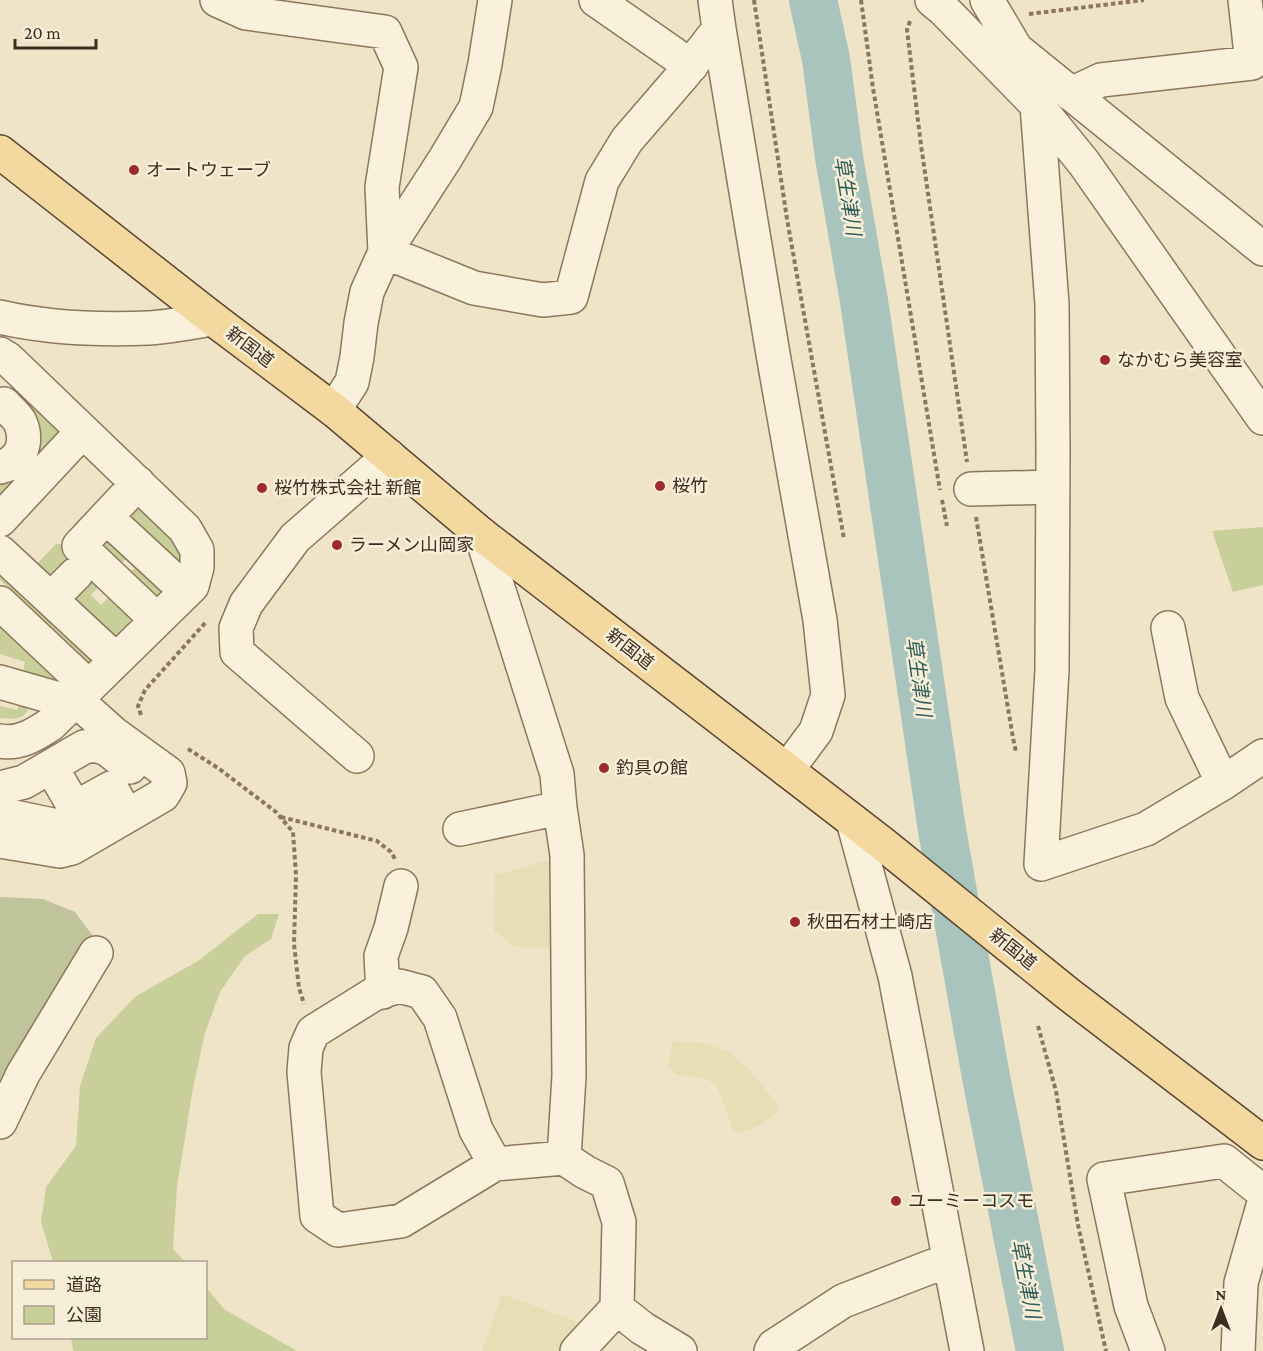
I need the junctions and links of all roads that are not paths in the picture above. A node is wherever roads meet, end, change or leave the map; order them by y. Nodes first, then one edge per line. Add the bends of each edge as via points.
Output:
1 (217, 0) edge
2 (495, 0) edge
3 (596, 0) edge
4 (1245, 0) edge
5 (992, 9) edge
6 (921, 10) edge
7 (717, 15) edge
8 (1016, 49) junction
9 (691, 66) junction
10 (1071, 94) junction
11 (1027, 95) junction
12 (0, 152) edge
13 (1263, 249) edge
14 (385, 252) junction
15 (0, 317) edge
16 (213, 319) junction
17 (0, 354) edge
18 (28, 378) junction
19 (2, 406) edge
20 (334, 410) junction
21 (1263, 418) edge
22 (83, 431) junction
23 (388, 456) junction
24 (0, 467) edge
25 (138, 483) junction
26 (1053, 487) junction
27 (972, 489) road end
28 (0, 520) edge
29 (481, 534) junction
30 (0, 552) edge
31 (122, 573) junction
32 (76, 574) dead end
33 (186, 591) junction
34 (51, 599) junction
35 (0, 603) edge
36 (157, 620) junction
37 (1168, 628) dead end
38 (116, 660) junction
39 (0, 681) edge
40 (79, 697) junction
41 (0, 741) edge
42 (357, 756) dead end
43 (1263, 756) edge
44 (83, 766) junction
45 (787, 770) junction
46 (1223, 783) junction
47 (0, 788) edge
48 (163, 795) junction
49 (560, 808) junction
50 (0, 814) edge
51 (127, 816) junction
52 (853, 821) junction
53 (460, 829) dead end
54 (96, 834) junction
55 (0, 841) edge
56 (401, 886) road end
57 (96, 952) dead end
58 (383, 992) junction
59 (0, 1122) edge
60 (1263, 1143) edge
61 (564, 1158) junction
62 (495, 1164) junction
63 (1263, 1192) edge
64 (1263, 1206) edge
65 (933, 1266) dead end
66 (616, 1308) junction
67 (577, 1351) edge
68 (680, 1351) edge
69 (771, 1351) edge
70 (967, 1351) edge
71 (1148, 1351) edge
72 (1238, 1351) edge

1 - 14 street via 246,13 385,32 401,67 382,187
2 - 14 street via 476,107
3 - 9 street
4 - 10 street via 1252,63 1101,80
5 - 8 street
6 - 11 street via 943,9
7 - 9 street
7 - 45 street via 820,620 828,695 816,731
8 - 10 street
8 - 11 street
9 - 14 street via 627,140 602,181 571,297 543,300 474,288
10 - 13 street
11 - 21 street via 1084,163
11 - 26 street via 1052,304
12 - 16 main road, 新国道
14 - 20 street via 367,292 352,382
15 - 16 street via 26,323 98,328 150,328
16 - 20 main road, 新国道
17 - 18 street
18 - 19 street
18 - 22 street
19 - 24 street via 19,420 24,443 12,462
20 - 23 main road, 新国道
22 - 25 street
22 - 28 street
23 - 29 main road, 新国道
23 - 42 street via 295,538 246,604 236,628 237,652
25 - 31 street via 79,546
25 - 33 street via 185,529 196,550 192,586
26 - 27 street
26 - 46 street via 1052,670 1041,864 1146,829
29 - 45 main road, 新国道
29 - 49 street via 557,774
30 - 34 street
31 - 33 street
31 - 36 street
32 - 34 street
33 - 36 street
34 - 38 street
35 - 40 street
36 - 38 street
37 - 46 street via 1182,698
38 - 40 street
39 - 40 street
40 - 41 street via 51,724 28,738
40 - 48 street via 114,733 168,773 170,783
43 - 46 street
44 - 47 street
44 - 48 street via 154,786
44 - 51 street via 75,808 111,788
45 - 52 main road, 新国道
48 - 51 street
49 - 53 street
49 - 61 street via 567,855 569,1076
50 - 54 street
51 - 54 street
52 - 60 main road, 新国道 via 1067,993
52 - 70 street via 895,976
54 - 55 street via 60,851
56 - 58 street via 381,956
57 - 59 street via 23,1074
58 - 62 street via 399,986 422,992 440,1018 476,1130
58 - 62 street via 313,1032 306,1048 304,1072 317,1216 338,1230 401,1221
61 - 62 street
61 - 66 street via 607,1183 619,1222
63 - 71 street via 1224,1161 1104,1179 1131,1306
64 - 72 street via 1241,1283
65 - 69 street via 843,1301
66 - 67 street
66 - 68 street

